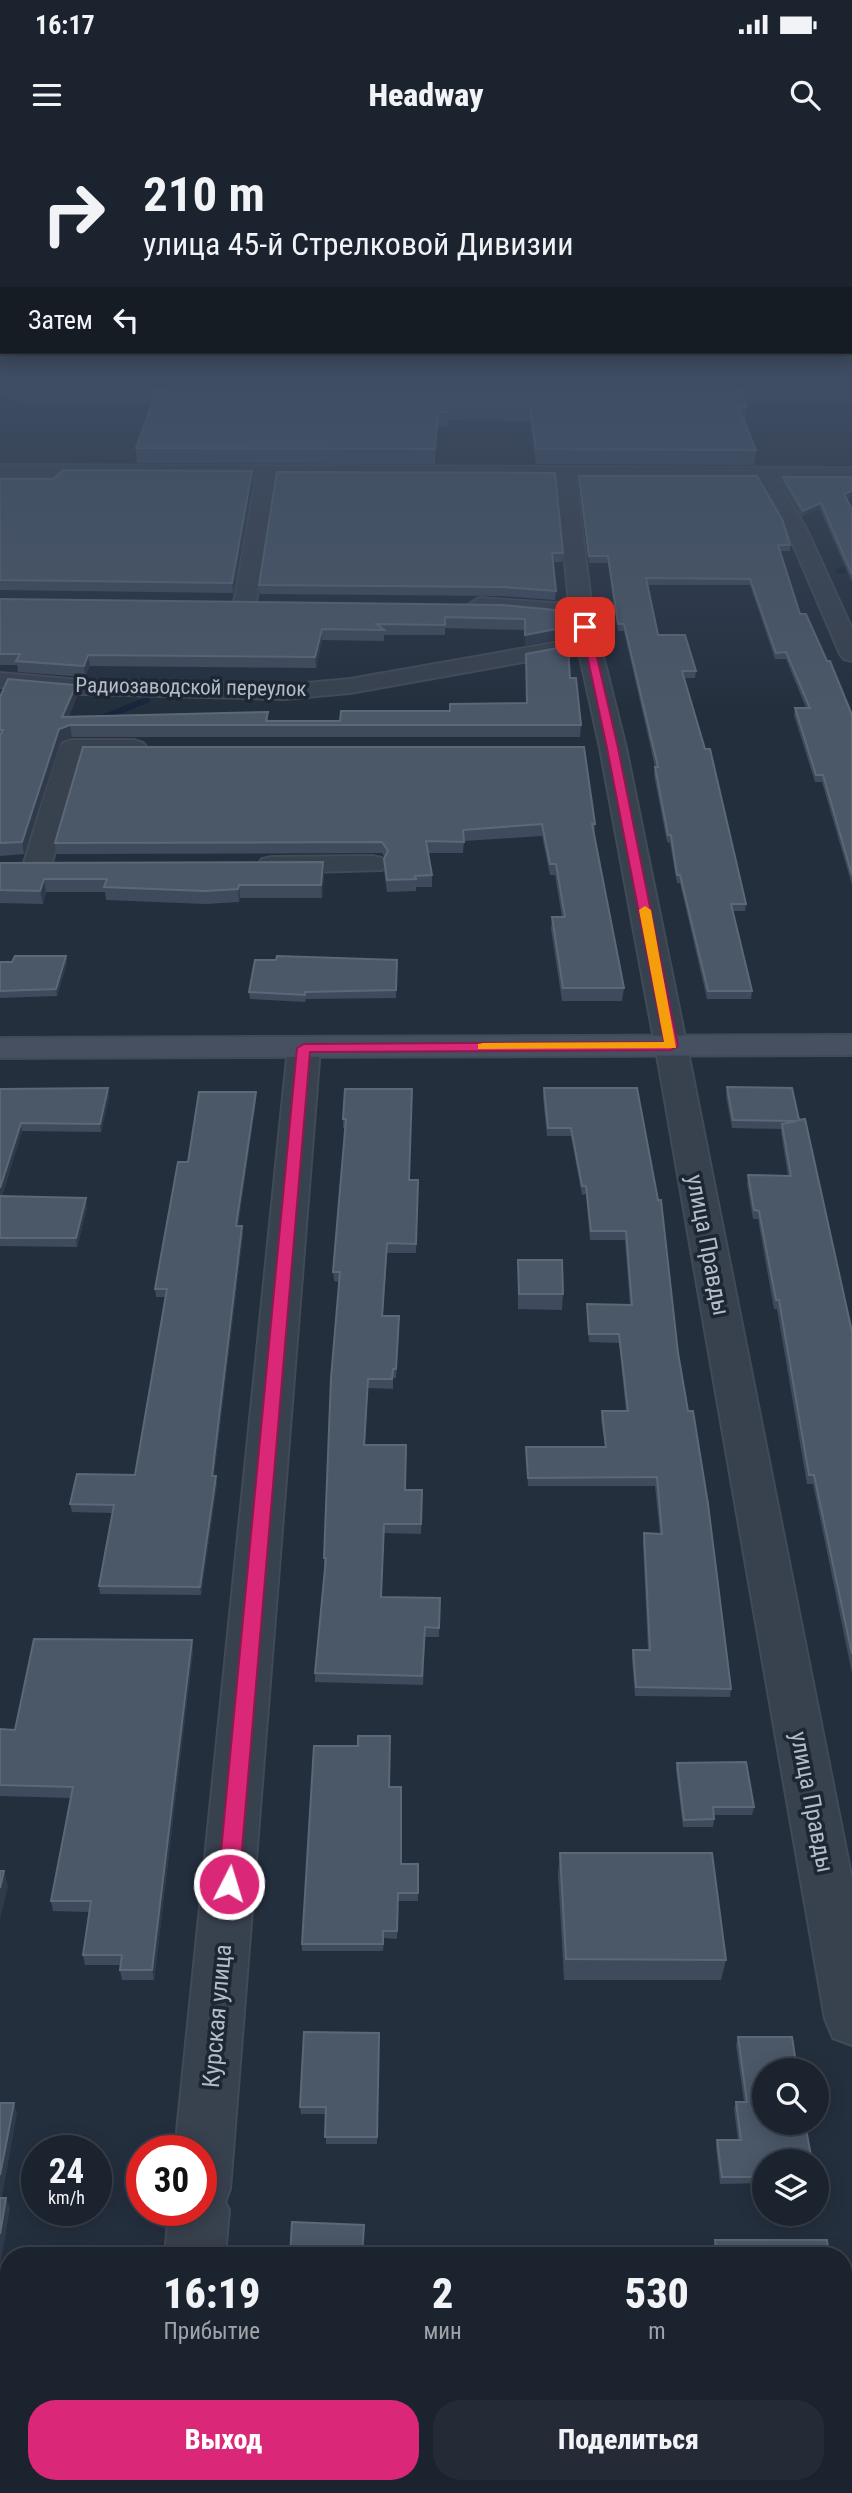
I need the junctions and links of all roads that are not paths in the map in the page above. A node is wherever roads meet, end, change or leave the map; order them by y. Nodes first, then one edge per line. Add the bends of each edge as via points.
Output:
1 (262, 490) edge
2 (568, 490) edge
3 (773, 490) edge
4 (218, 603) edge
5 (245, 603) junction
6 (272, 603) edge
7 (461, 605) edge
8 (581, 611) junction
9 (589, 643) junction
10 (852, 654) edge
11 (0, 680) edge
12 (155, 748) edge
13 (585, 748) edge
14 (613, 748) junction
15 (372, 864) dead end
16 (247, 865) edge
17 (65, 866) edge
18 (852, 1045) edge
19 (671, 1046) junction
20 (0, 1048) edge
21 (304, 1048) junction
22 (852, 2019) edge
23 (206, 2135) edge
24 (198, 2226) edge
25 (196, 2247) edge

1 - 5 street
2 - 8 street, улица Правды
3 - 10 street via 797,530
4 - 5 street
5 - 6 street
7 - 8 street
8 - 9 street, улица Правды
9 - 11 street, Радиозаводской переулок via 350,686 284,692 81,687
9 - 14 street, улица Правды
12 - 17 street via 72,748 24,866
13 - 14 street
14 - 19 street, улица Правды
15 - 16 street
18 - 19 main road
19 - 21 main road
19 - 22 street, улица Правды
20 - 21 main road
21 - 23 street, Курская улица
24 - 25 street

